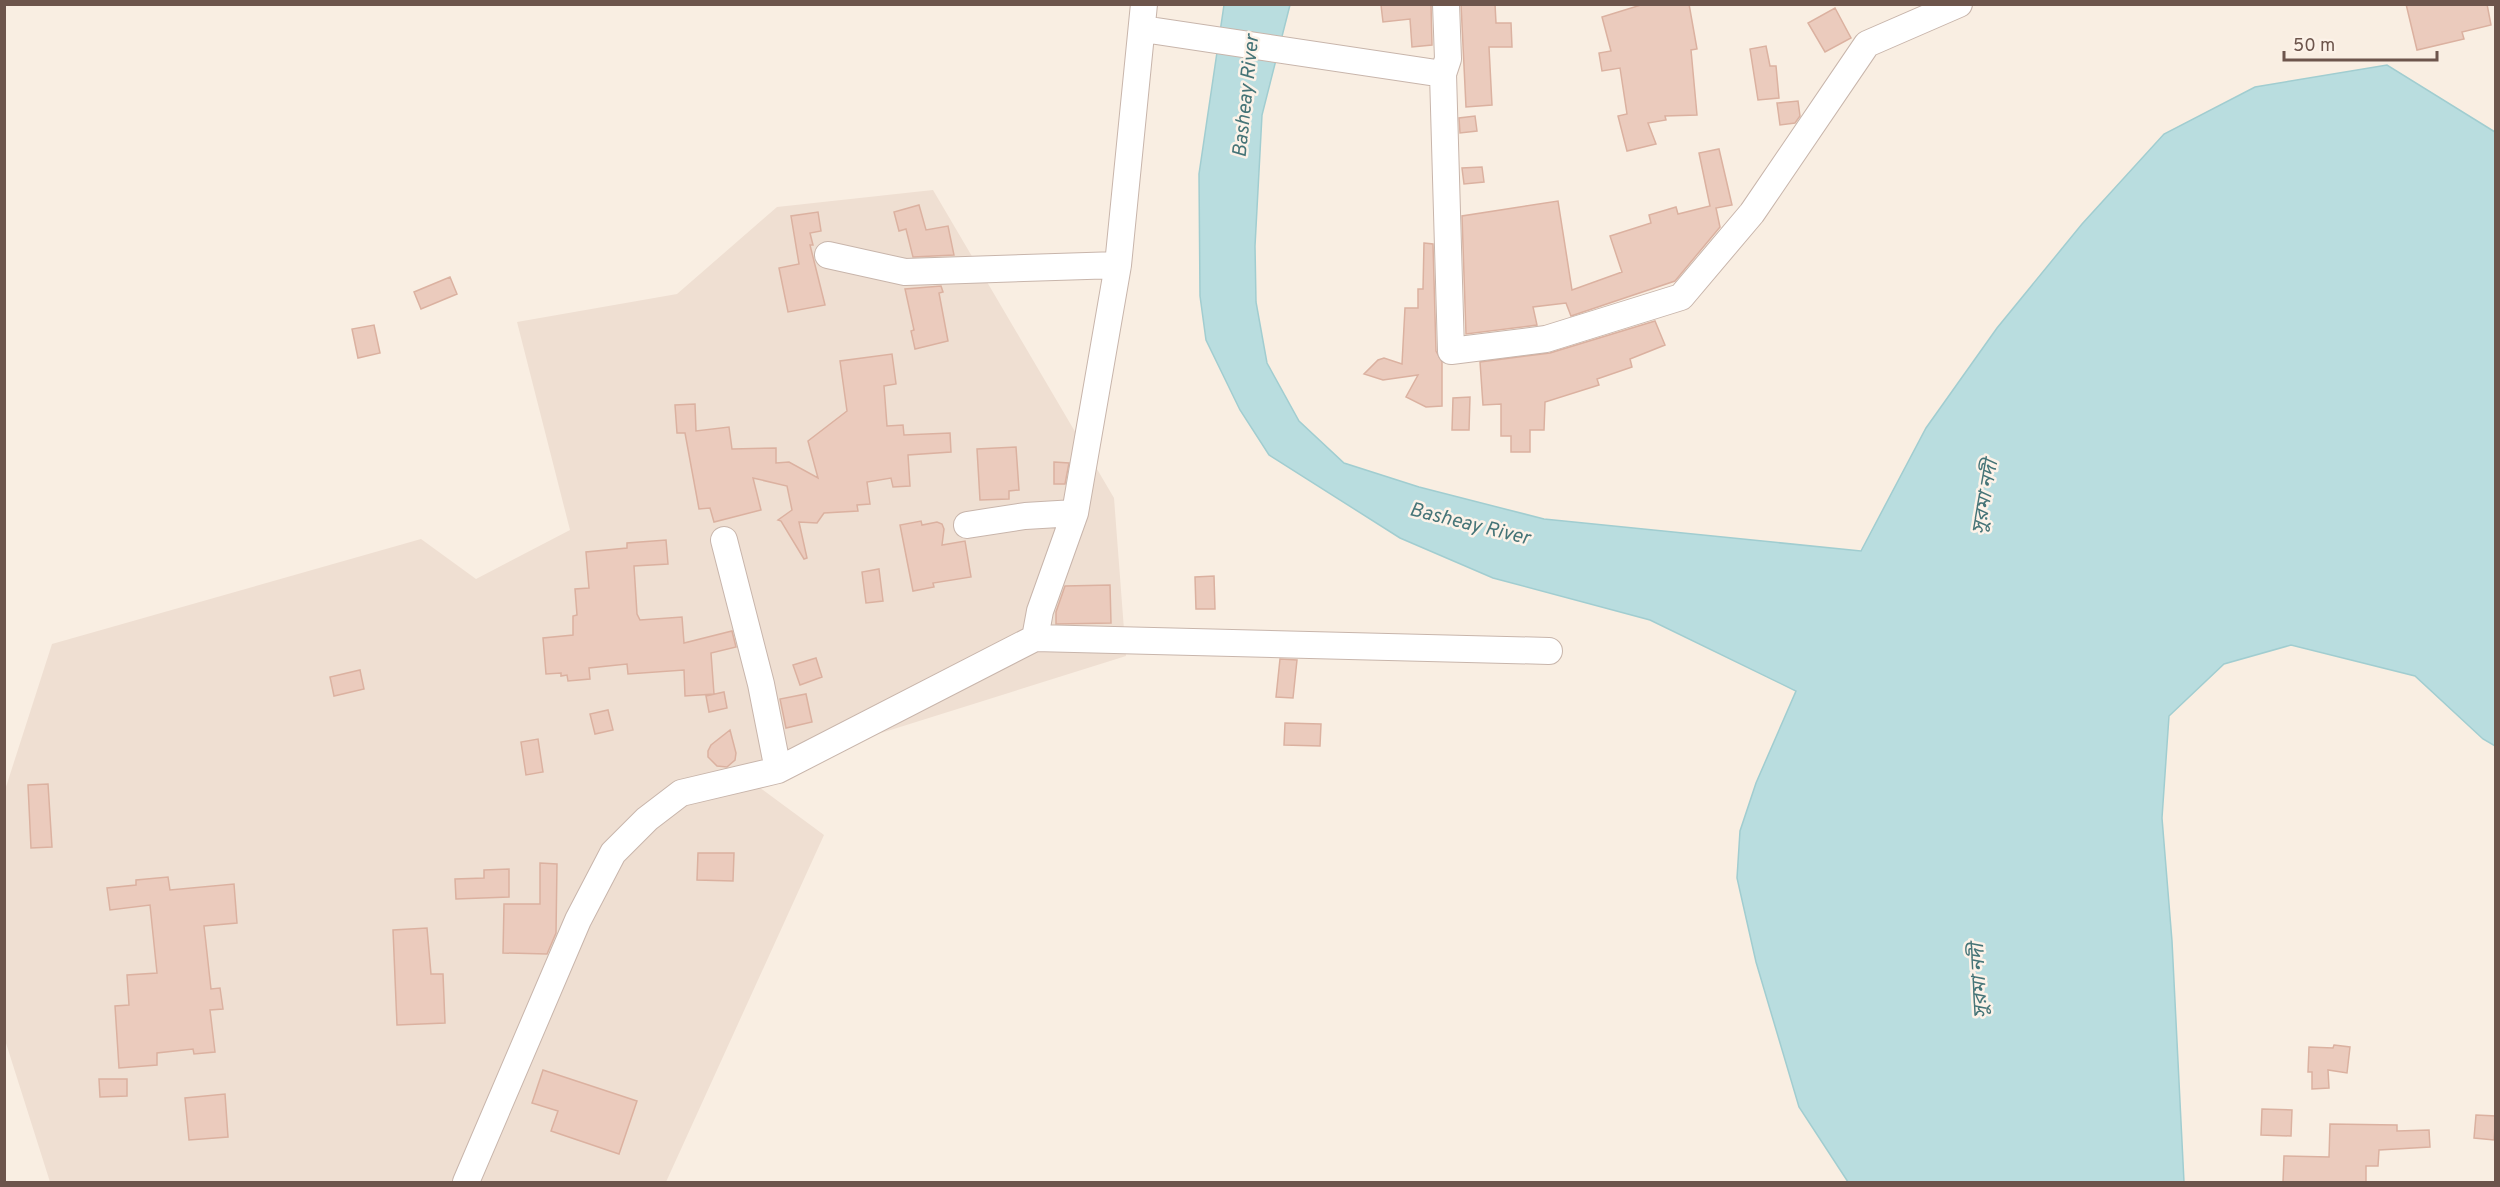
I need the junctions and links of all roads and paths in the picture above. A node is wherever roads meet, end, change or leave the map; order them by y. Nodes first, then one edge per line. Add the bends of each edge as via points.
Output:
1 (1446, 4) edge
2 (1959, 4) edge
3 (1143, 17) edge
4 (1443, 74) junction
5 (828, 255) dead end
6 (1118, 265) junction
7 (1075, 513) junction
8 (967, 525) dead end
9 (724, 540) dead end
10 (1035, 638) junction
11 (1550, 651) dead end
12 (778, 770) junction
13 (466, 1182) edge

1 - 4 street via 1448,59
2 - 4 street via 1867,44 1752,213 1681,297 1546,339 1451,351
3 - 4 street via 1201,38
3 - 6 street
5 - 6 street via 905,272
6 - 7 street
7 - 8 street
7 - 10 street via 1040,611
9 - 12 street via 761,684
10 - 11 street
10 - 12 street
12 - 13 street via 681,793 613,853 578,920

